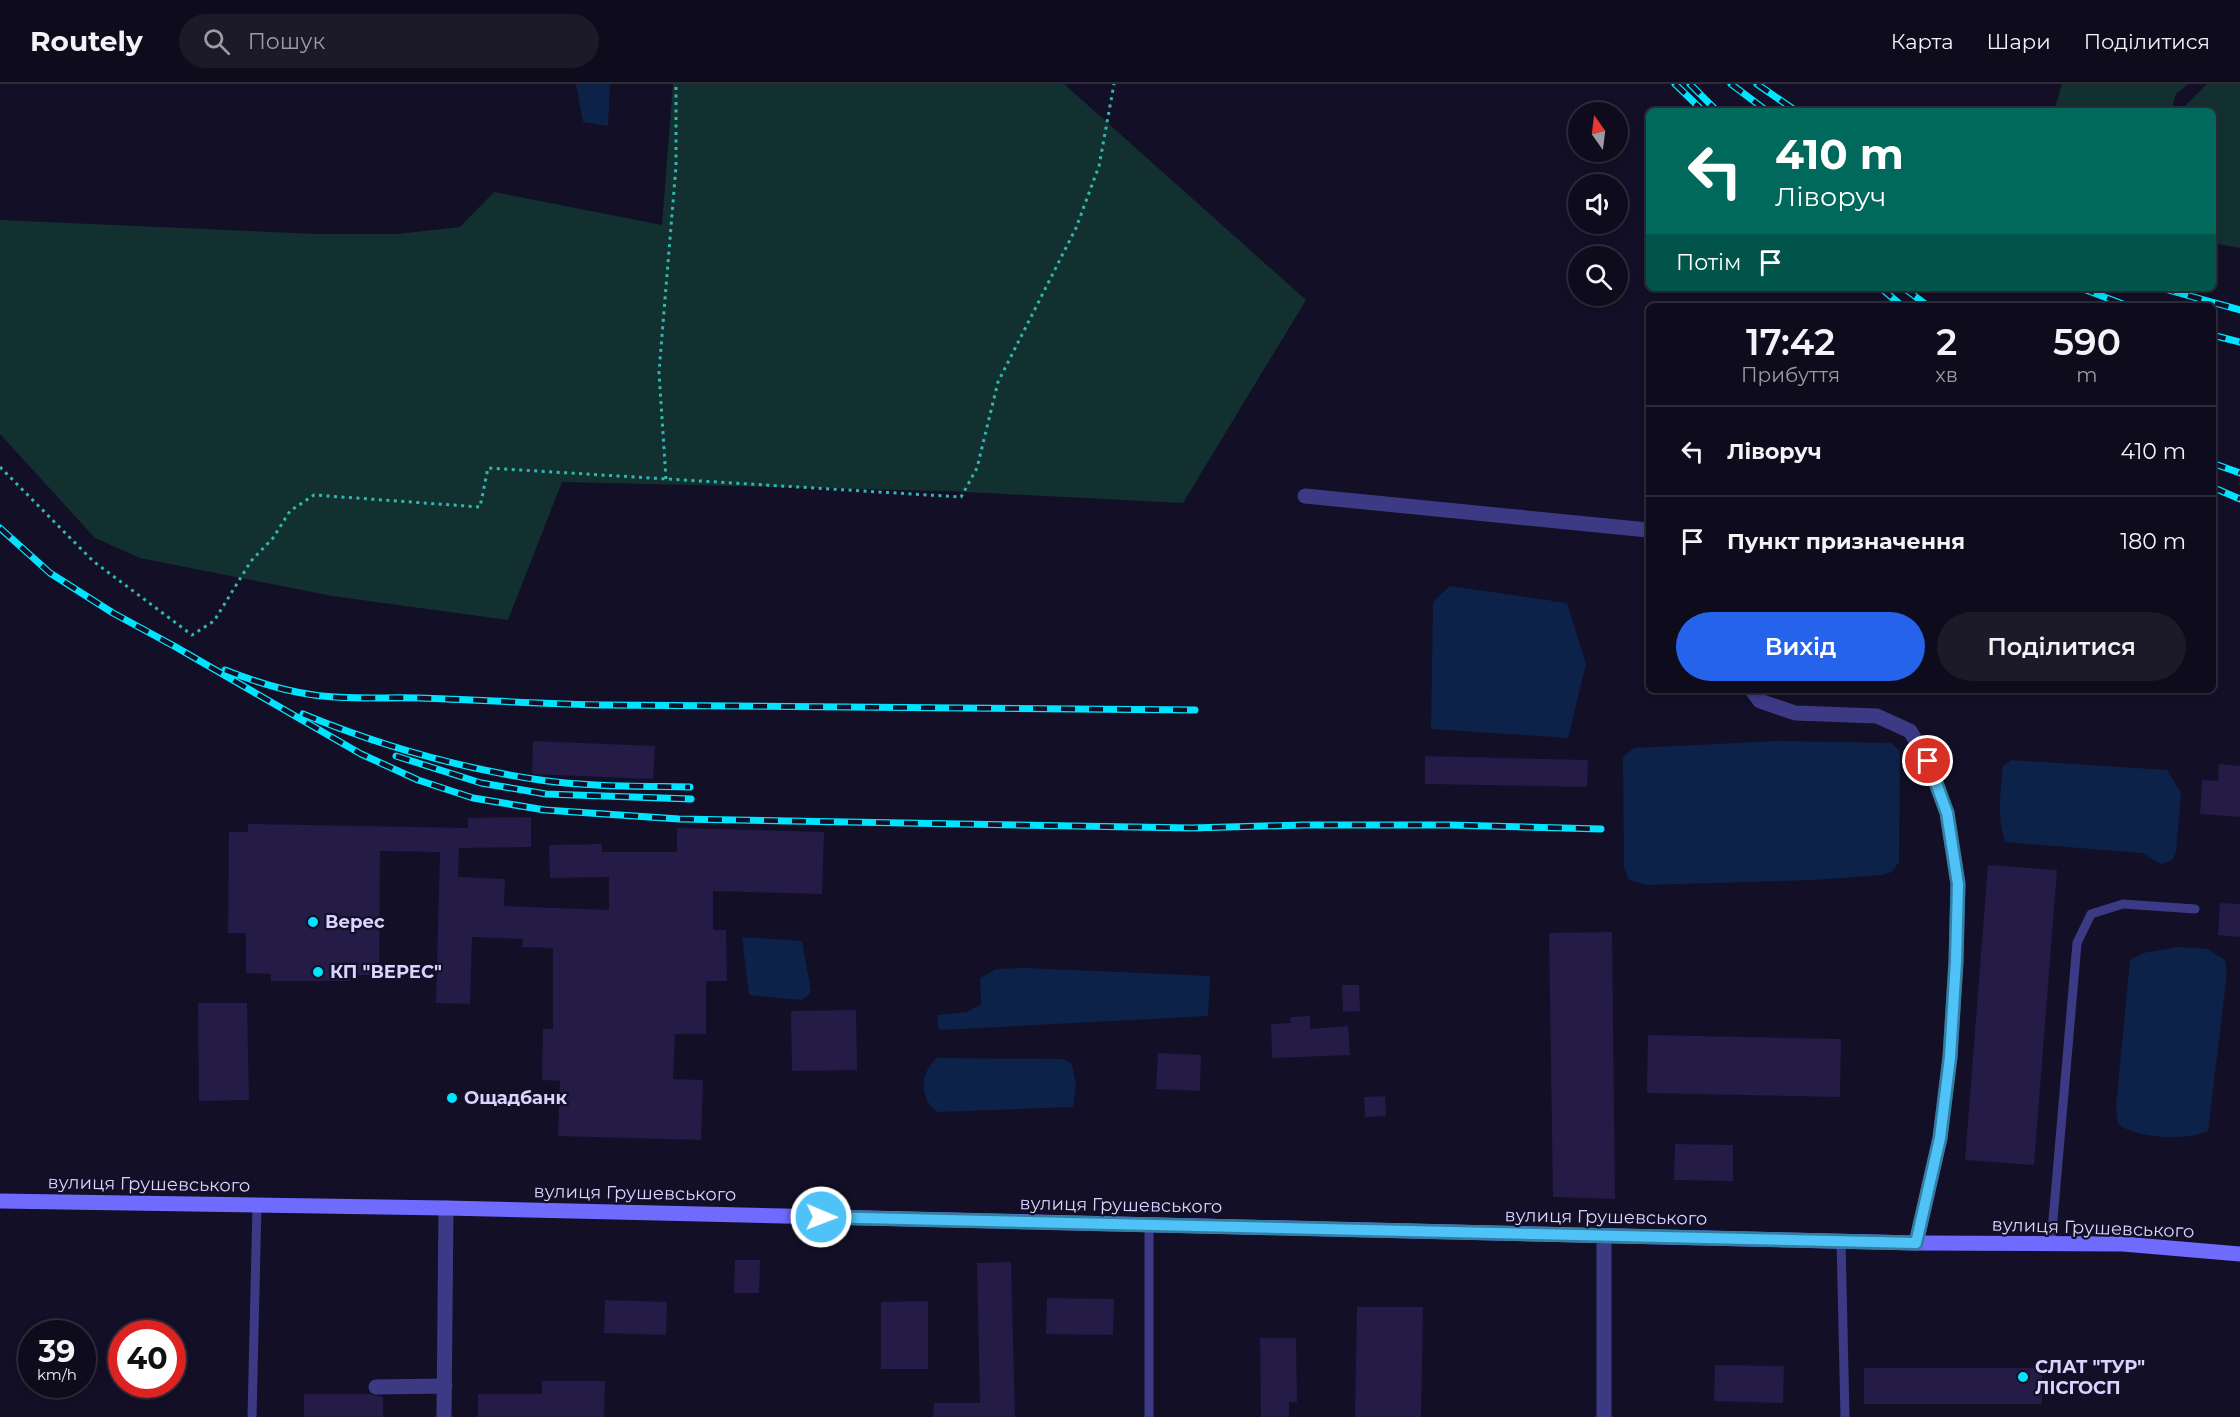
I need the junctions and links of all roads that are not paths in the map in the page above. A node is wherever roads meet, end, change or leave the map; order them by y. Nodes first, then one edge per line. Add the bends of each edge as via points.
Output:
1 (1305, 496) dead end
2 (1646, 530) edge
3 (1754, 693) edge
4 (2195, 909) dead end
5 (0, 1201) edge
6 (257, 1205) junction
7 (446, 1208) junction
8 (1149, 1225) junction
9 (1604, 1236) junction
10 (1841, 1240) junction
11 (1916, 1243) junction
12 (2051, 1243) junction
13 (2240, 1254) edge
14 (445, 1386) junction
15 (376, 1387) dead end
16 (252, 1417) edge
17 (444, 1417) edge
18 (1149, 1417) edge
19 (1604, 1417) edge
20 (1845, 1417) edge

1 - 2 street
3 - 11 street via 1760,701 1795,713 1877,716 1910,730 1928,761 1947,813 1958,884 1953,1014 1940,1138
4 - 12 lane via 2123,904 2091,914 2077,943
5 - 6 street, вулиця Грушевського
6 - 7 street, вулиця Грушевського
6 - 16 lane
7 - 8 street, вулиця Грушевського
7 - 14 street
8 - 9 street, вулиця Грушевського
8 - 18 lane
9 - 10 street, вулиця Грушевського
9 - 19 street
10 - 11 street, вулиця Грушевського
10 - 20 lane
11 - 12 street, вулиця Грушевського
12 - 13 street, вулиця Грушевського via 2123,1244
14 - 15 street
14 - 17 street

